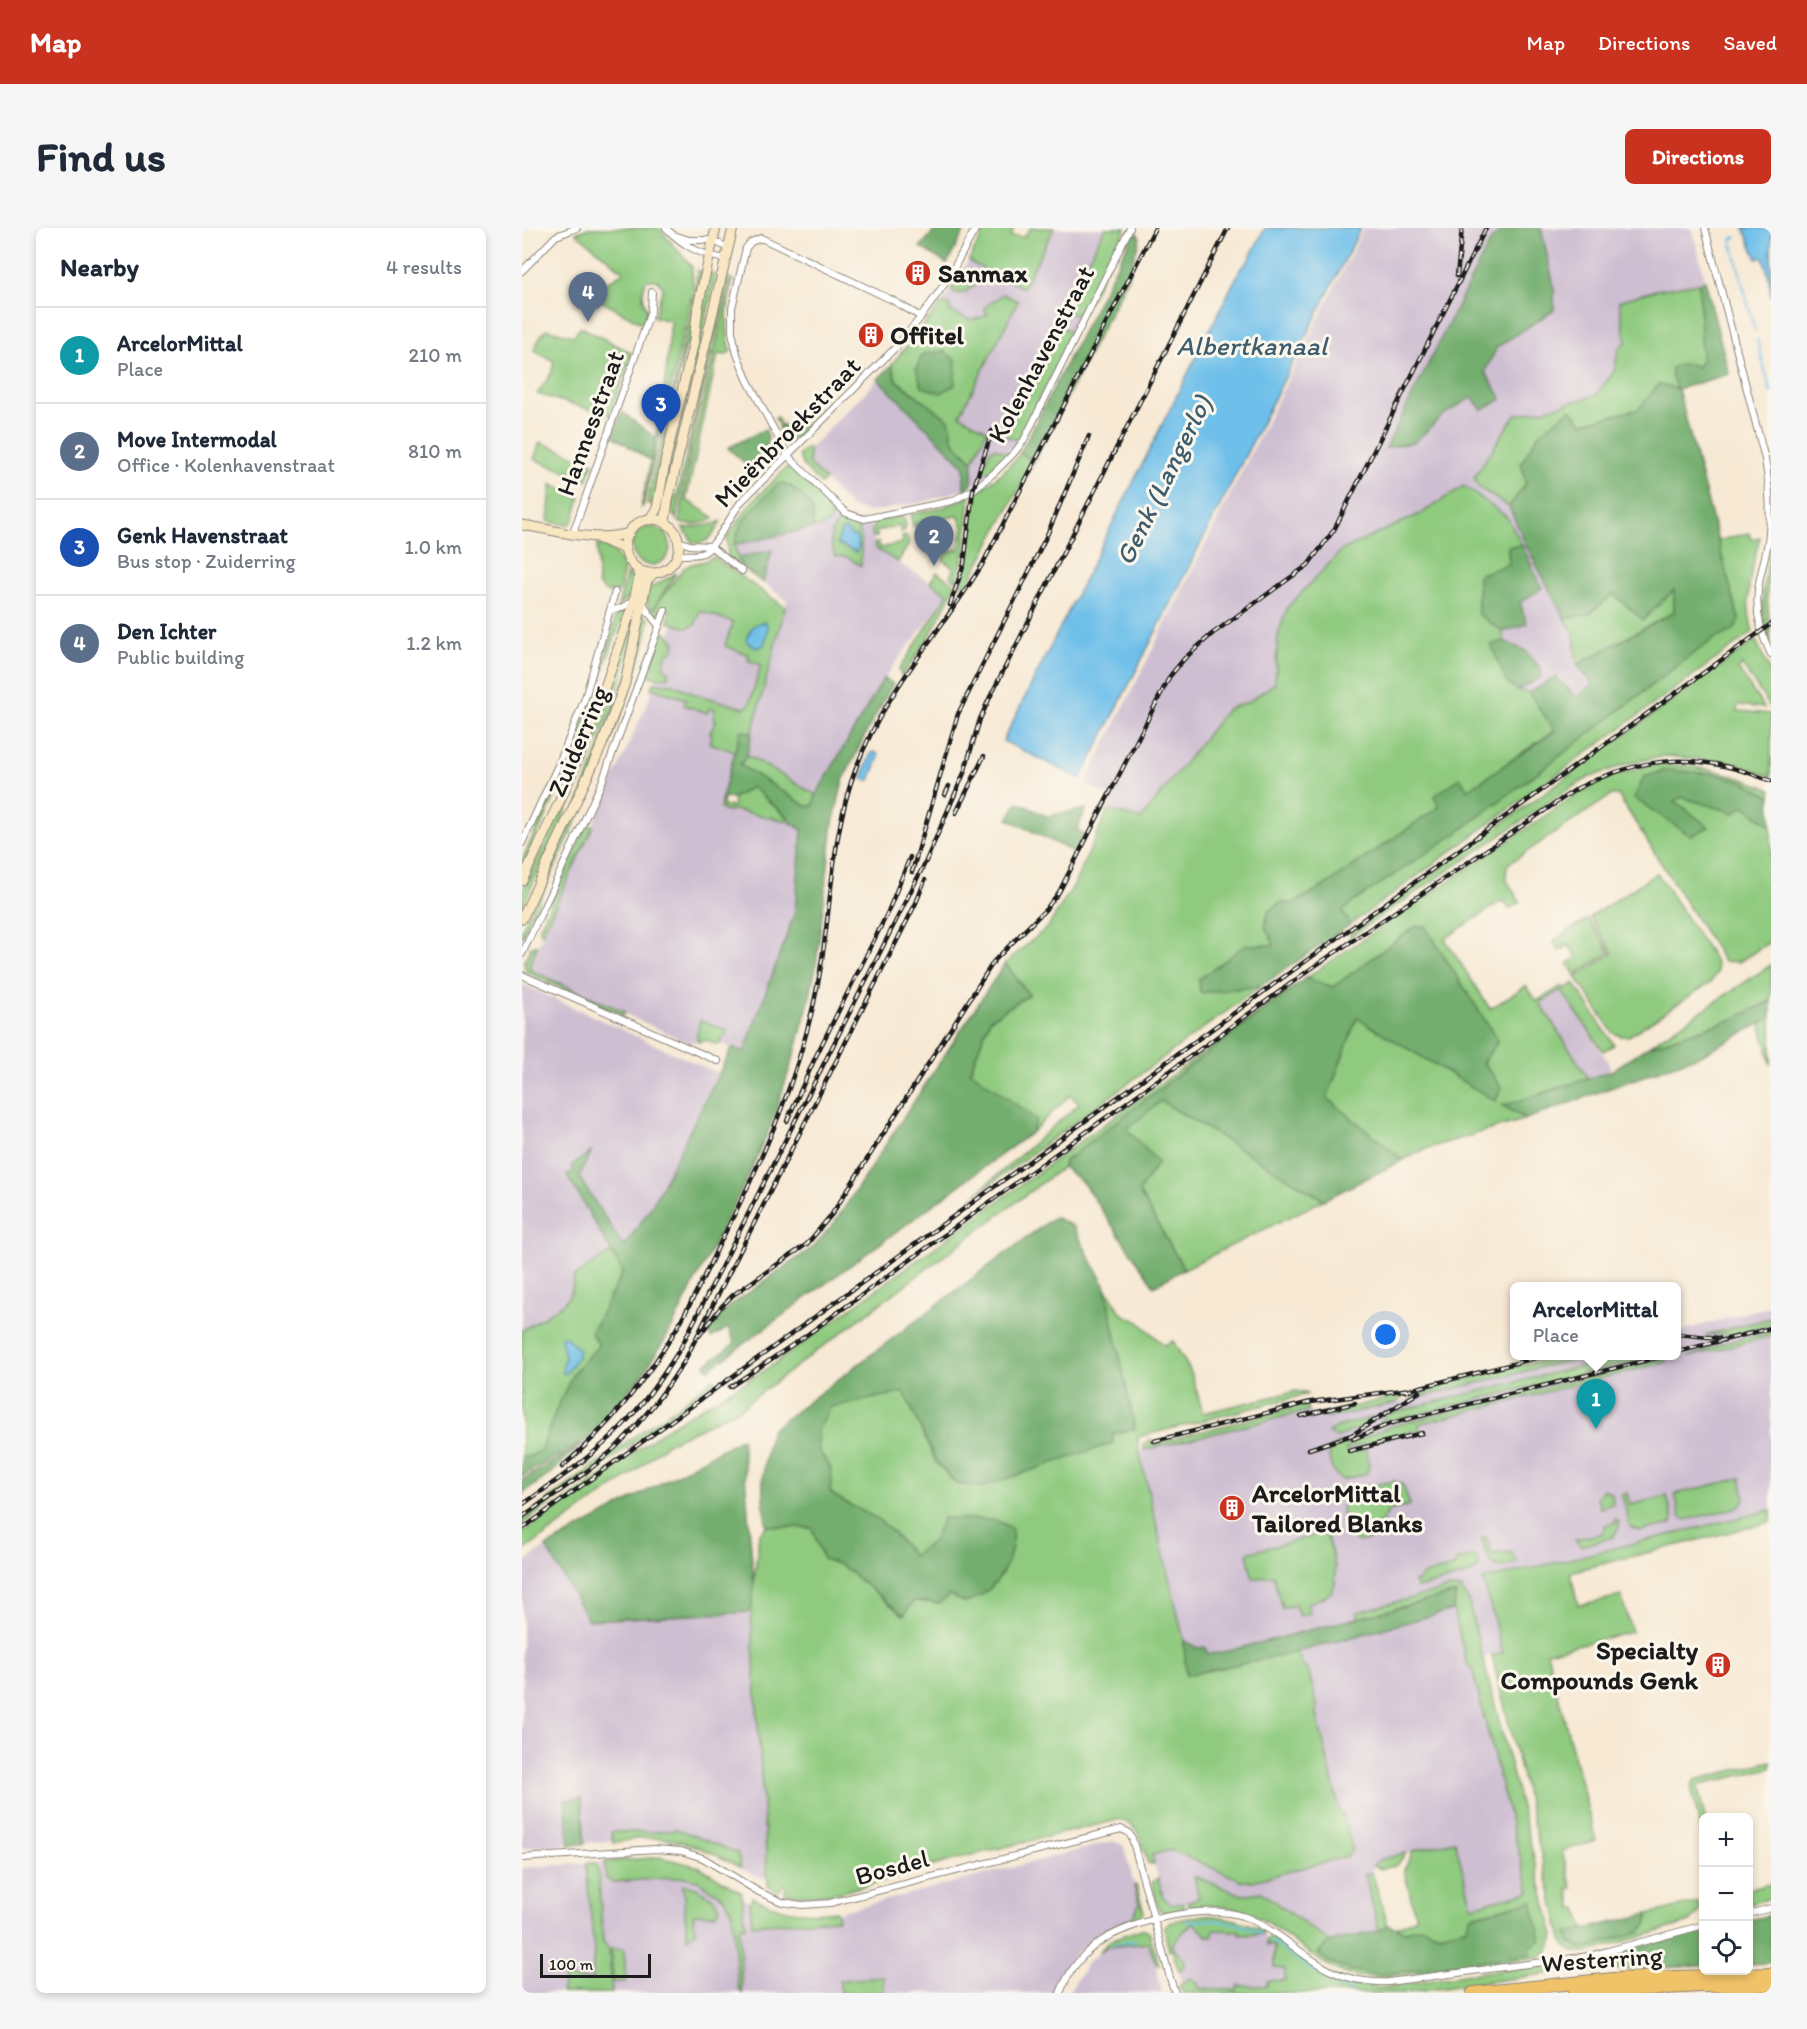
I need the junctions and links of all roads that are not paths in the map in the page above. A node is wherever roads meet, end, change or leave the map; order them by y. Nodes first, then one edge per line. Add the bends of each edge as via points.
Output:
1 (577, 228) edge
2 (716, 228) edge
3 (733, 228) edge
4 (976, 228) edge
5 (1130, 228) edge
6 (1705, 228) edge
7 (668, 231) edge
8 (712, 240) junction
9 (728, 248) junction
10 (709, 256) junction
11 (726, 259) junction
12 (522, 271) edge
13 (652, 292) dead end
14 (921, 317) junction
15 (788, 456) junction
16 (1771, 502) edge
17 (649, 520) junction
18 (665, 523) junction
19 (522, 525) edge
20 (573, 533) junction
21 (628, 533) junction
22 (593, 537) junction
23 (678, 541) junction
24 (710, 546) junction
25 (625, 549) junction
26 (676, 556) junction
27 (638, 568) junction
28 (742, 571) dead end
29 (654, 573) junction
30 (615, 592) dead end
31 (638, 601) junction
32 (665, 610) dead end
33 (610, 611) junction
34 (659, 626) junction
35 (1771, 654) edge
36 (522, 843) edge
37 (522, 881) edge
38 (522, 919) edge
39 (522, 954) edge
40 (522, 975) edge
41 (718, 1061) dead end
42 (522, 1858) edge
43 (1771, 1908) edge
44 (1753, 1913) edge
45 (1155, 1920) junction
46 (1699, 1926) edge
47 (1771, 1974) edge
48 (1771, 1985) edge
49 (1060, 1993) edge
50 (1173, 1993) edge
51 (1473, 1993) edge
52 (1574, 1993) edge

1 - 12 street via 556,236
2 - 8 main road
3 - 9 main road
4 - 14 street, Mieënbroekstraat
5 - 15 street, Kolenhavenstraat via 1024,440 973,490 952,501 858,519 831,501
6 - 16 street via 1765,459
7 - 8 street via 689,240
7 - 10 street via 688,247
8 - 9 street
8 - 10 main road
9 - 11 main road
10 - 11 street
10 - 17 main road via 660,497
11 - 18 main road
13 - 20 street, Hannesstraat via 651,310
14 - 15 street, Mieënbroekstraat
14 - 15 street, Kolenhavenstraat via 761,238 751,242 738,279 732,332 747,379
15 - 24 street, Mieënbroekstraat via 741,502
16 - 35 street via 1757,602 1759,621
17 - 18 main road
17 - 21 main road
18 - 23 main road
19 - 20 main road
20 - 22 main road
21 - 22 main road
21 - 25 main road
22 - 25 main road
23 - 24 street via 690,546
23 - 26 main road
24 - 26 street via 705,552
24 - 28 street
25 - 27 main road
26 - 29 main road via 667,568
27 - 29 main road
27 - 31 main road, Zuiderring
29 - 31 main road, Zuiderring
30 - 33 street, Zuiderring
31 - 33 street
31 - 34 street
31 - 37 main road, Zuiderring via 563,794
31 - 38 main road, Zuiderring via 635,646 625,683 602,745
32 - 34 street, Zuiderring
33 - 36 street, Zuiderring via 574,728
34 - 39 street, Zuiderring via 602,782
40 - 41 street
42 - 45 street, Bosdel via 655,1849 681,1851 703,1858 782,1902 830,1904 1121,1829 1132,1838
43 - 44 street
45 - 46 street via 1200,1911 1242,1916 1334,1974 1370,1983 1590,1956
45 - 49 street via 1122,1930 1094,1946 1071,1970
45 - 50 street, Bosdel
47 - 51 highway, Westerring via 1614,1979
48 - 52 highway, Westerring

